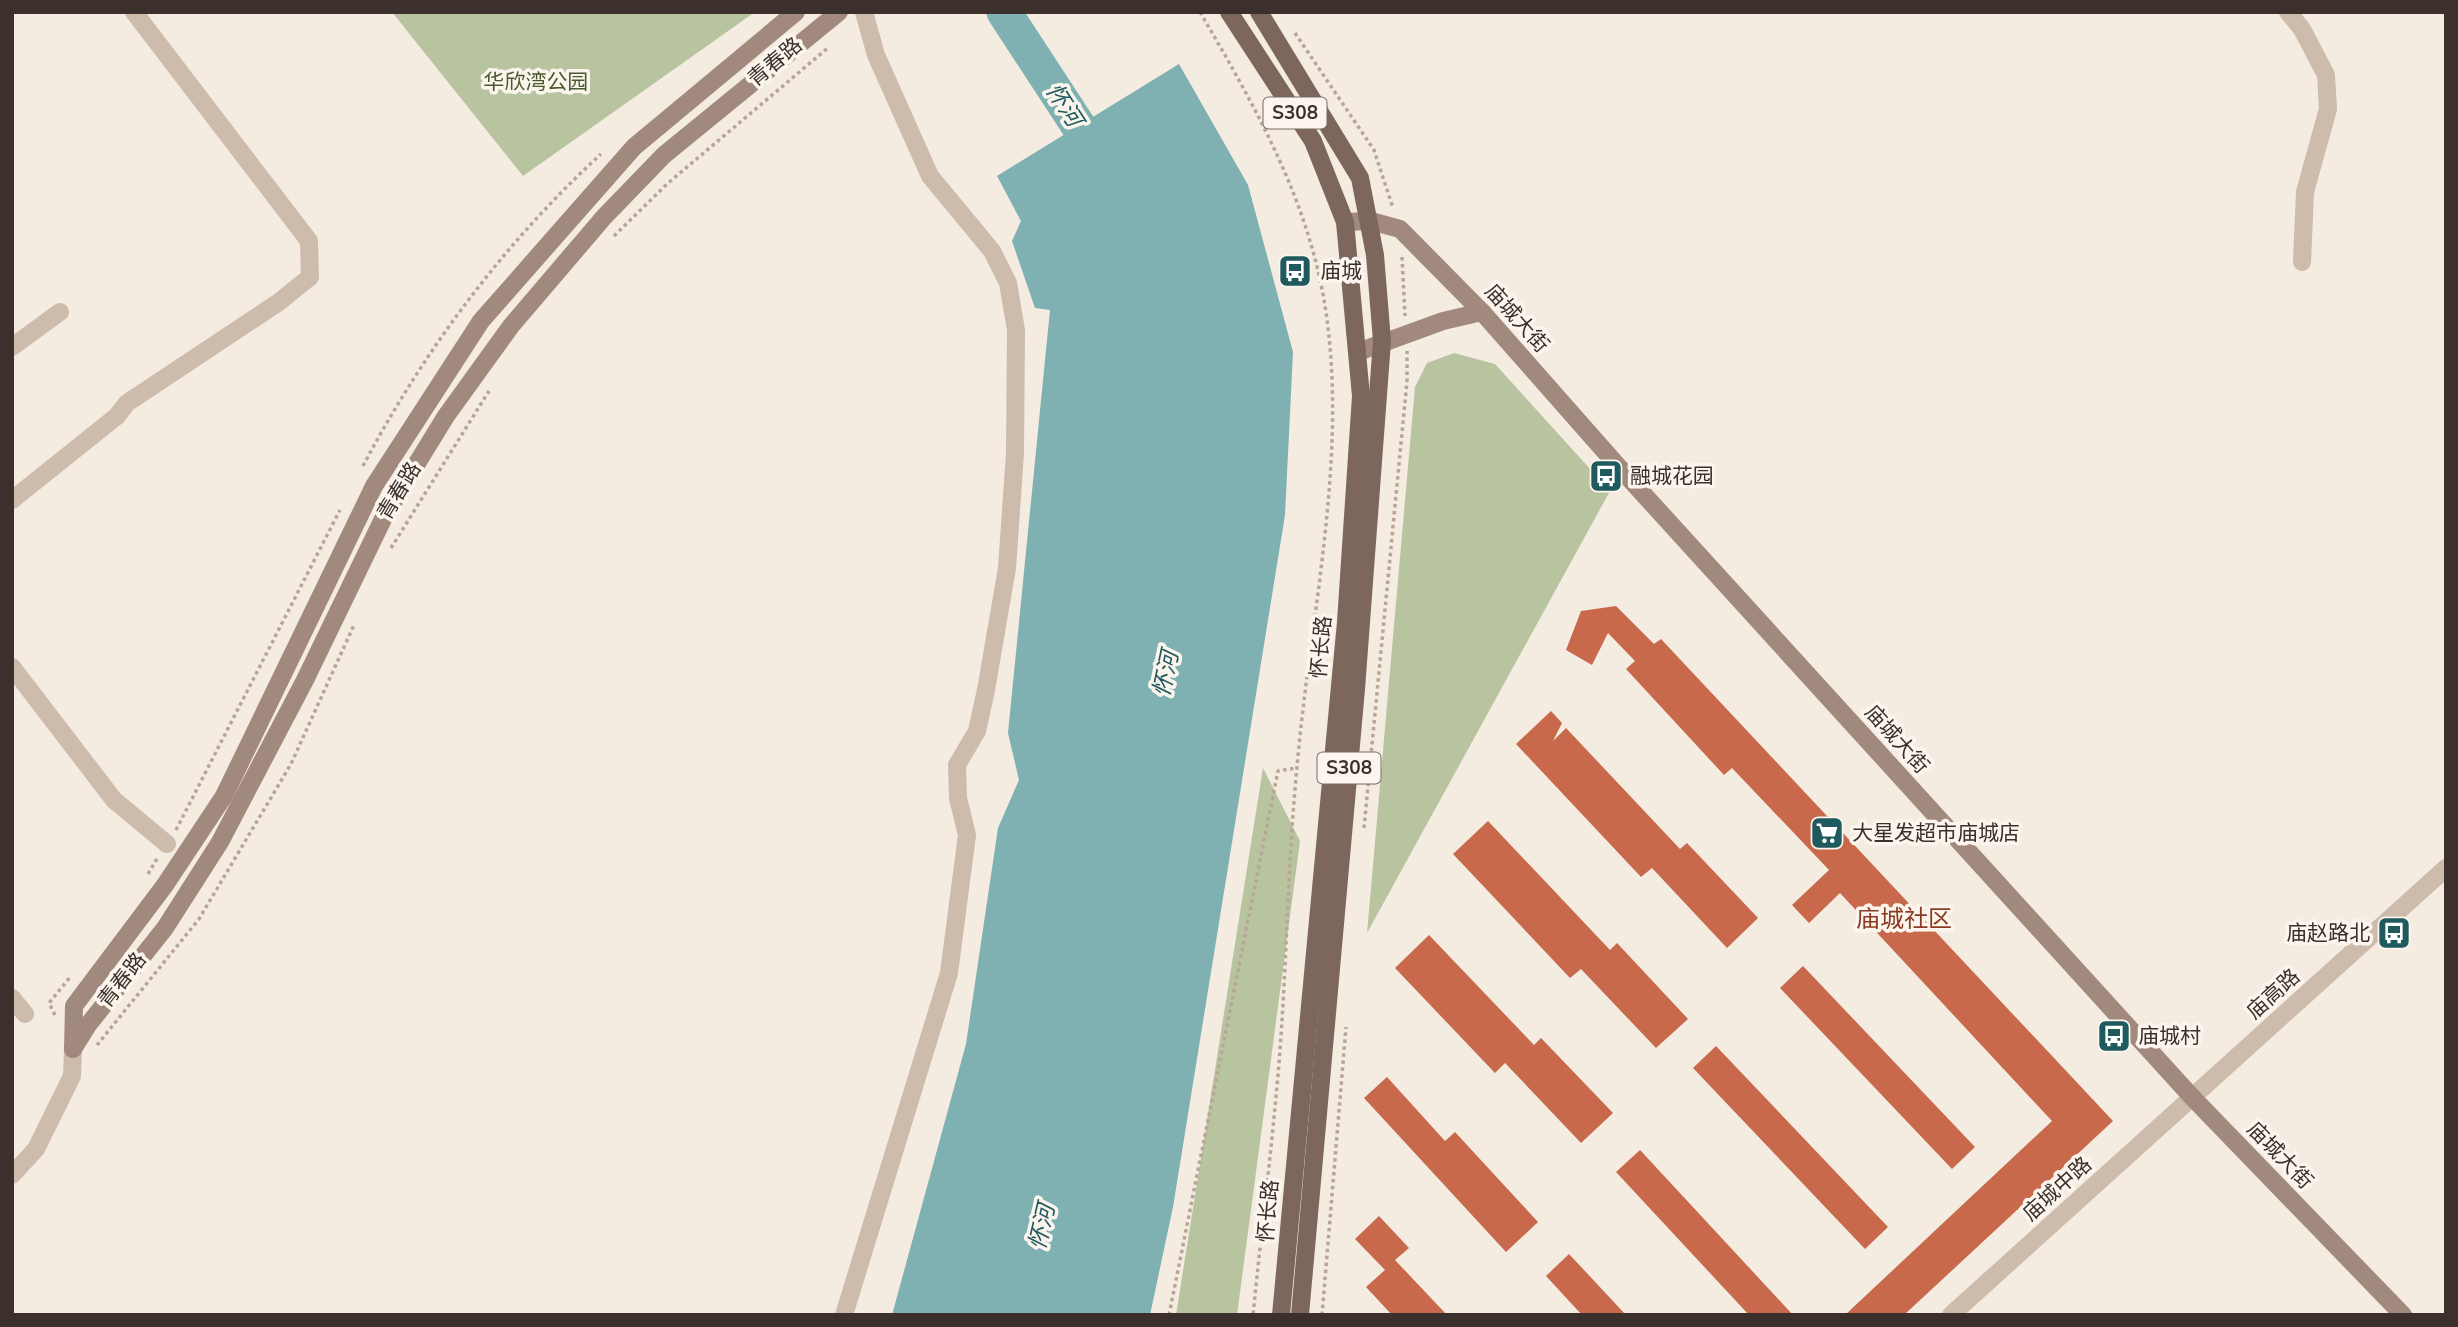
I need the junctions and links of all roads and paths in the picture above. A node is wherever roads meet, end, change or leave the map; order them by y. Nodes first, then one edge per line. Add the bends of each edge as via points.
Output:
1 (134, 12) edge
2 (796, 12) edge
3 (839, 12) edge
4 (864, 12) edge
5 (1199, 12) edge
6 (1229, 12) edge
7 (1259, 12) edge
8 (2288, 12) edge
9 (833, 43) dead end
10 (1371, 221) junction
11 (1345, 222) junction
12 (609, 242) dead end
13 (2302, 262) dead end
14 (60, 312) dead end
15 (1482, 312) junction
16 (1382, 341) junction
17 (12, 347) edge
18 (1358, 352) junction
19 (492, 386) dead end
20 (12, 500) edge
21 (385, 559) dead end
22 (357, 619) dead end
23 (12, 667) edge
24 (1297, 768) junction
25 (167, 844) dead end
26 (2446, 868) edge
27 (12, 998) edge
28 (25, 1014) dead end
29 (73, 1049) junction
30 (2192, 1097) junction
31 (12, 1175) edge
32 (844, 1315) edge
33 (1169, 1315) edge
34 (1253, 1315) edge
35 (1281, 1315) edge
36 (1300, 1315) edge
37 (1951, 1315) edge
38 (2403, 1315) edge

1 - 20 street via 309,241 310,276 279,302 127,403
2 - 29 main road, 青春路 via 634,147 481,321 374,486 224,796 165,886 74,1006
3 - 29 main road, 青春路 via 664,155 604,217 512,326 446,416 384,517 220,842 166,928
4 - 32 street via 876,55 930,176 992,250 1007,283 1016,330 1015,453 1007,568 986,690 977,731 957,765 958,798 967,835 949,973
5 - 24 path, 怀长路 via 1266,128 1296,197 1324,298 1332,366 1329,483
6 - 11 main road, 怀长路 / S308 via 1313,141
7 - 10 main road, 怀长路 / S308 via 1360,178
8 - 13 street via 2326,75 2328,109 2305,192
9 - 12 path, 青春路 via 667,184
10 - 11 main road, 庙城大街
10 - 15 main road, 庙城大街 via 1400,229
10 - 16 main road, 怀长路 / S308
11 - 18 main road, 怀长路 / S308
14 - 17 street
15 - 16 main road
15 - 30 main road, 庙城大街
16 - 18 main road
16 - 36 main road, 怀长路 / S308
18 - 35 main road, 怀长路 / S308 via 1361,396 1346,622
19 - 21 path, 青春路
22 - 29 path, 青春路 via 291,764 199,919 100,1045
23 - 25 street via 114,800
24 - 33 path via 1278,771
24 - 34 path, 怀长路 via 1278,1074
26 - 30 street, 庙高路
27 - 28 street
29 - 31 street via 72,1076 36,1149
30 - 37 street, 庙城中路
30 - 38 main road, 庙城大街

